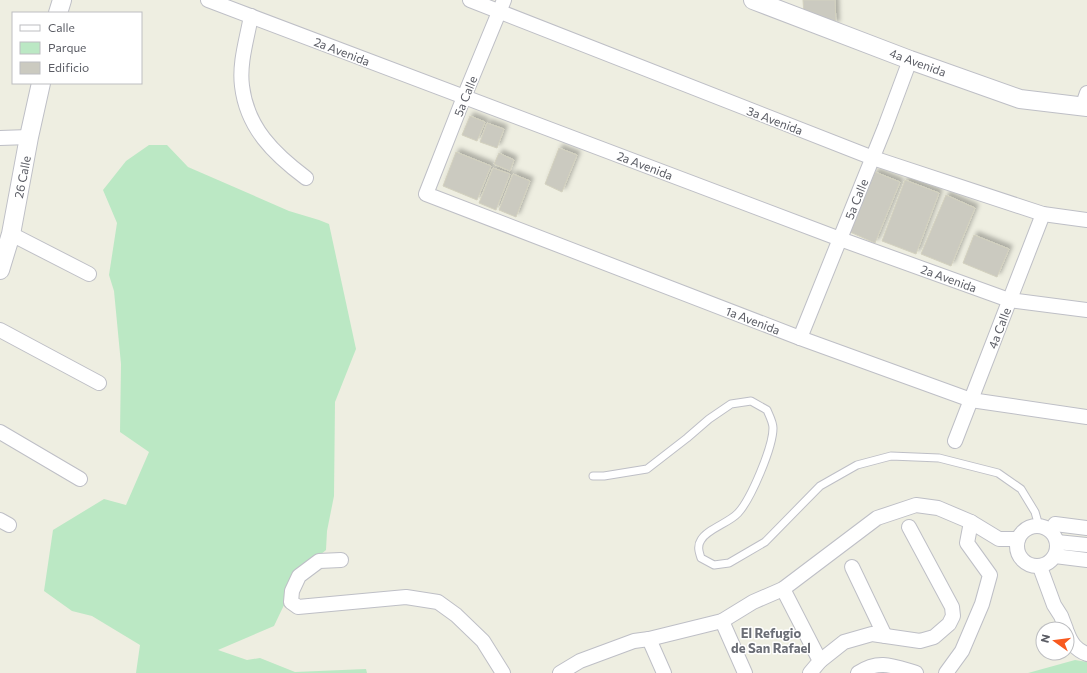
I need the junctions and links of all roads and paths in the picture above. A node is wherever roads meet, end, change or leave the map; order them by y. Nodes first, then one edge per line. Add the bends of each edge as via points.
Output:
1 (62, 0) edge
2 (208, 0) edge
3 (470, 0) edge
4 (753, 0) edge
5 (502, 6) edge
6 (58, 12) edge
7 (251, 16) junction
8 (910, 60) junction
9 (41, 84) edge
10 (464, 97) junction
11 (1085, 102) edge
12 (29, 137) junction
13 (0, 138) edge
14 (873, 158) junction
15 (306, 178) dead end
16 (426, 194) joint
17 (1043, 214) junction
18 (1087, 220) edge
19 (11, 234) junction
20 (840, 238) junction
21 (0, 270) edge
22 (89, 274) dead end
23 (1009, 300) junction
24 (1087, 310) edge
25 (0, 330) edge
26 (800, 338) junction
27 (99, 383) dead end
28 (971, 400) junction
29 (1087, 417) edge
30 (0, 432) edge
31 (955, 441) dead end
32 (593, 476) dead end
33 (80, 479) dead end
34 (971, 522) junction
35 (1055, 524) dead end
36 (1039, 526) junction
37 (909, 527) dead end
38 (1087, 528) edge
39 (1018, 538) junction
40 (1057, 542) junction
41 (1087, 545) edge
42 (1055, 556) junction
43 (341, 560) dead end
44 (1087, 560) edge
45 (852, 567) dead end
46 (1040, 567) junction
47 (783, 589) junction
48 (722, 621) junction
49 (1063, 621) edge
50 (884, 636) junction
51 (649, 639) junction
52 (1075, 648) edge
53 (1087, 654) edge
54 (820, 661) junction
55 (582, 667) edge
56 (503, 673) edge
57 (560, 673) edge
58 (664, 673) edge
59 (745, 673) edge
60 (810, 673) edge
61 (858, 673) edge
62 (916, 673) edge
63 (946, 673) edge

1 - 6 street
2 - 7 street, 2a Avenida
3 - 5 street, 3a Avenida
4 - 8 street, 4a Avenida
5 - 10 street, 5a Calle
5 - 14 street, 3a Avenida
7 - 10 street, 2a Avenida
7 - 15 street via 242,60 242,86 248,109 260,134 273,150
8 - 11 street, 4a Avenida via 1020,99
8 - 14 street, 5a Calle
9 - 12 street, 26 Calle
10 - 16 street, 5a Calle
10 - 20 street, 2a Avenida
12 - 13 street
12 - 19 street, 26 Calle
14 - 17 street, 3a Avenida
14 - 20 street, 5a Calle
16 - 26 street, 1a Avenida
17 - 18 street, 3a Avenida
17 - 23 street, 4a Calle
19 - 21 street, 26 Calle
19 - 22 street
20 - 23 street, 2a Avenida
20 - 26 street, 5a Calle
23 - 24 street, 2a Avenida
23 - 28 street, 4a Calle
25 - 27 street
26 - 28 street, 1a Avenida
28 - 29 street, 1a Avenida
28 - 31 street, 4a Calle
30 - 33 street
32 - 36 lane via 647,469 731,404 751,401 767,410 773,427 769,448 750,494 738,513 701,540 698,549 702,558 714,565 729,563 765,542 820,486 857,465 891,456 939,458 998,474 1021,489 1035,512
34 - 39 street via 999,539
34 - 47 street via 938,508 916,505 877,518
34 - 63 street via 967,543 990,575 982,604 962,651
35 - 38 street
36 - 39 street via 1030,527
36 - 40 street via 1054,534
37 - 50 street via 952,607 953,616 949,624 934,637 920,641
39 - 46 street via 1019,556 1025,562
40 - 41 street
40 - 42 street
42 - 44 street
42 - 46 street via 1049,563
43 - 56 street via 320,561 299,576 292,591 291,602 298,607 406,598 438,602 483,641
45 - 50 street
46 - 49 street
47 - 48 street via 753,602
47 - 54 street
48 - 51 street
48 - 59 street
50 - 54 street via 872,634 844,642
51 - 55 street via 634,641
51 - 58 street
52 - 53 street
54 - 60 street
55 - 57 street
61 - 62 street via 868,666 889,664

